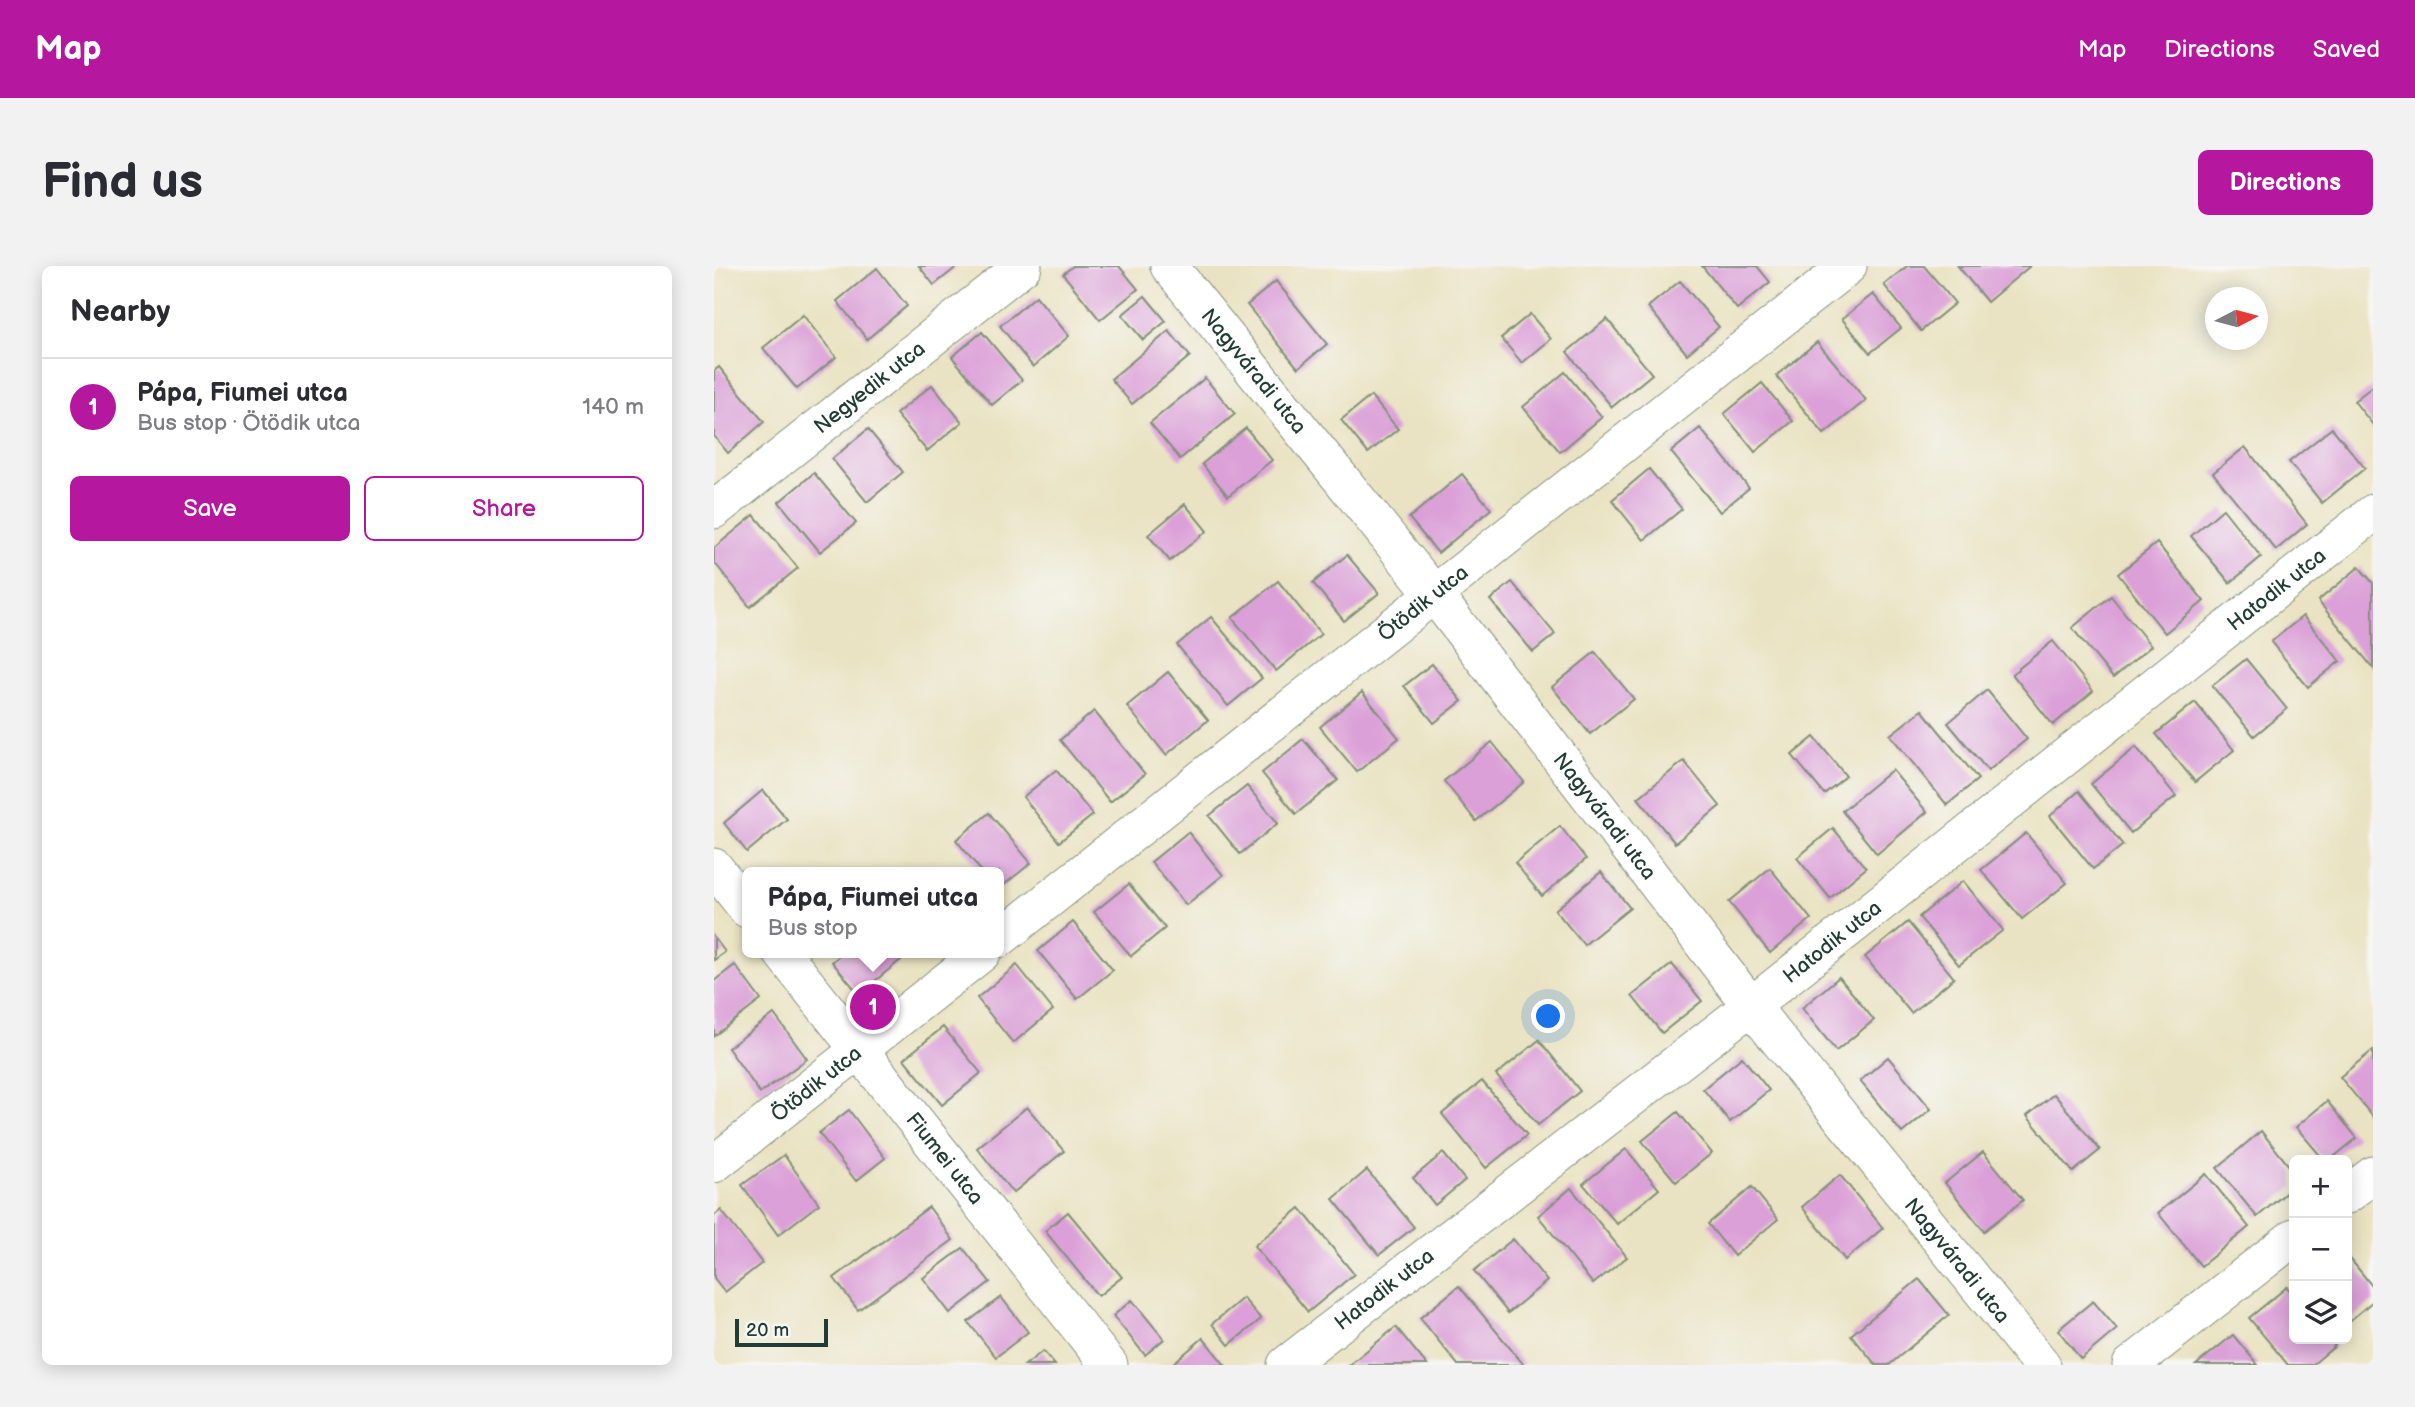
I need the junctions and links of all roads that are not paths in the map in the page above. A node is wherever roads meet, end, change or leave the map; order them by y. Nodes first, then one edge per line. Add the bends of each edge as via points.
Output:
1 (1023, 266) edge
2 (1168, 266) edge
3 (1848, 266) edge
4 (714, 510) edge
5 (2373, 513) edge
6 (1434, 594) junction
7 (714, 867) edge
8 (742, 903) edge
9 (1004, 935) edge
10 (786, 958) edge
11 (976, 958) edge
12 (1751, 1006) junction
13 (859, 1051) junction
14 (714, 1164) edge
15 (2373, 1175) edge
16 (2352, 1191) edge
17 (2289, 1241) edge
18 (1109, 1365) edge
19 (1286, 1365) edge
20 (2042, 1365) edge
21 (2131, 1365) edge

1 - 4 street, Negyedik utca
2 - 6 street, Nagyváradi utca
3 - 6 street, Ötödik utca
5 - 12 street, Hatodik utca
6 - 9 street, Ötödik utca
6 - 12 street, Nagyváradi utca
7 - 8 street
10 - 13 street, Fiumei utca
11 - 13 street, Ötödik utca
12 - 19 street, Hatodik utca
12 - 20 street, Nagyváradi utca
13 - 14 street, Ötödik utca
13 - 18 street, Fiumei utca
15 - 16 street
17 - 21 street

